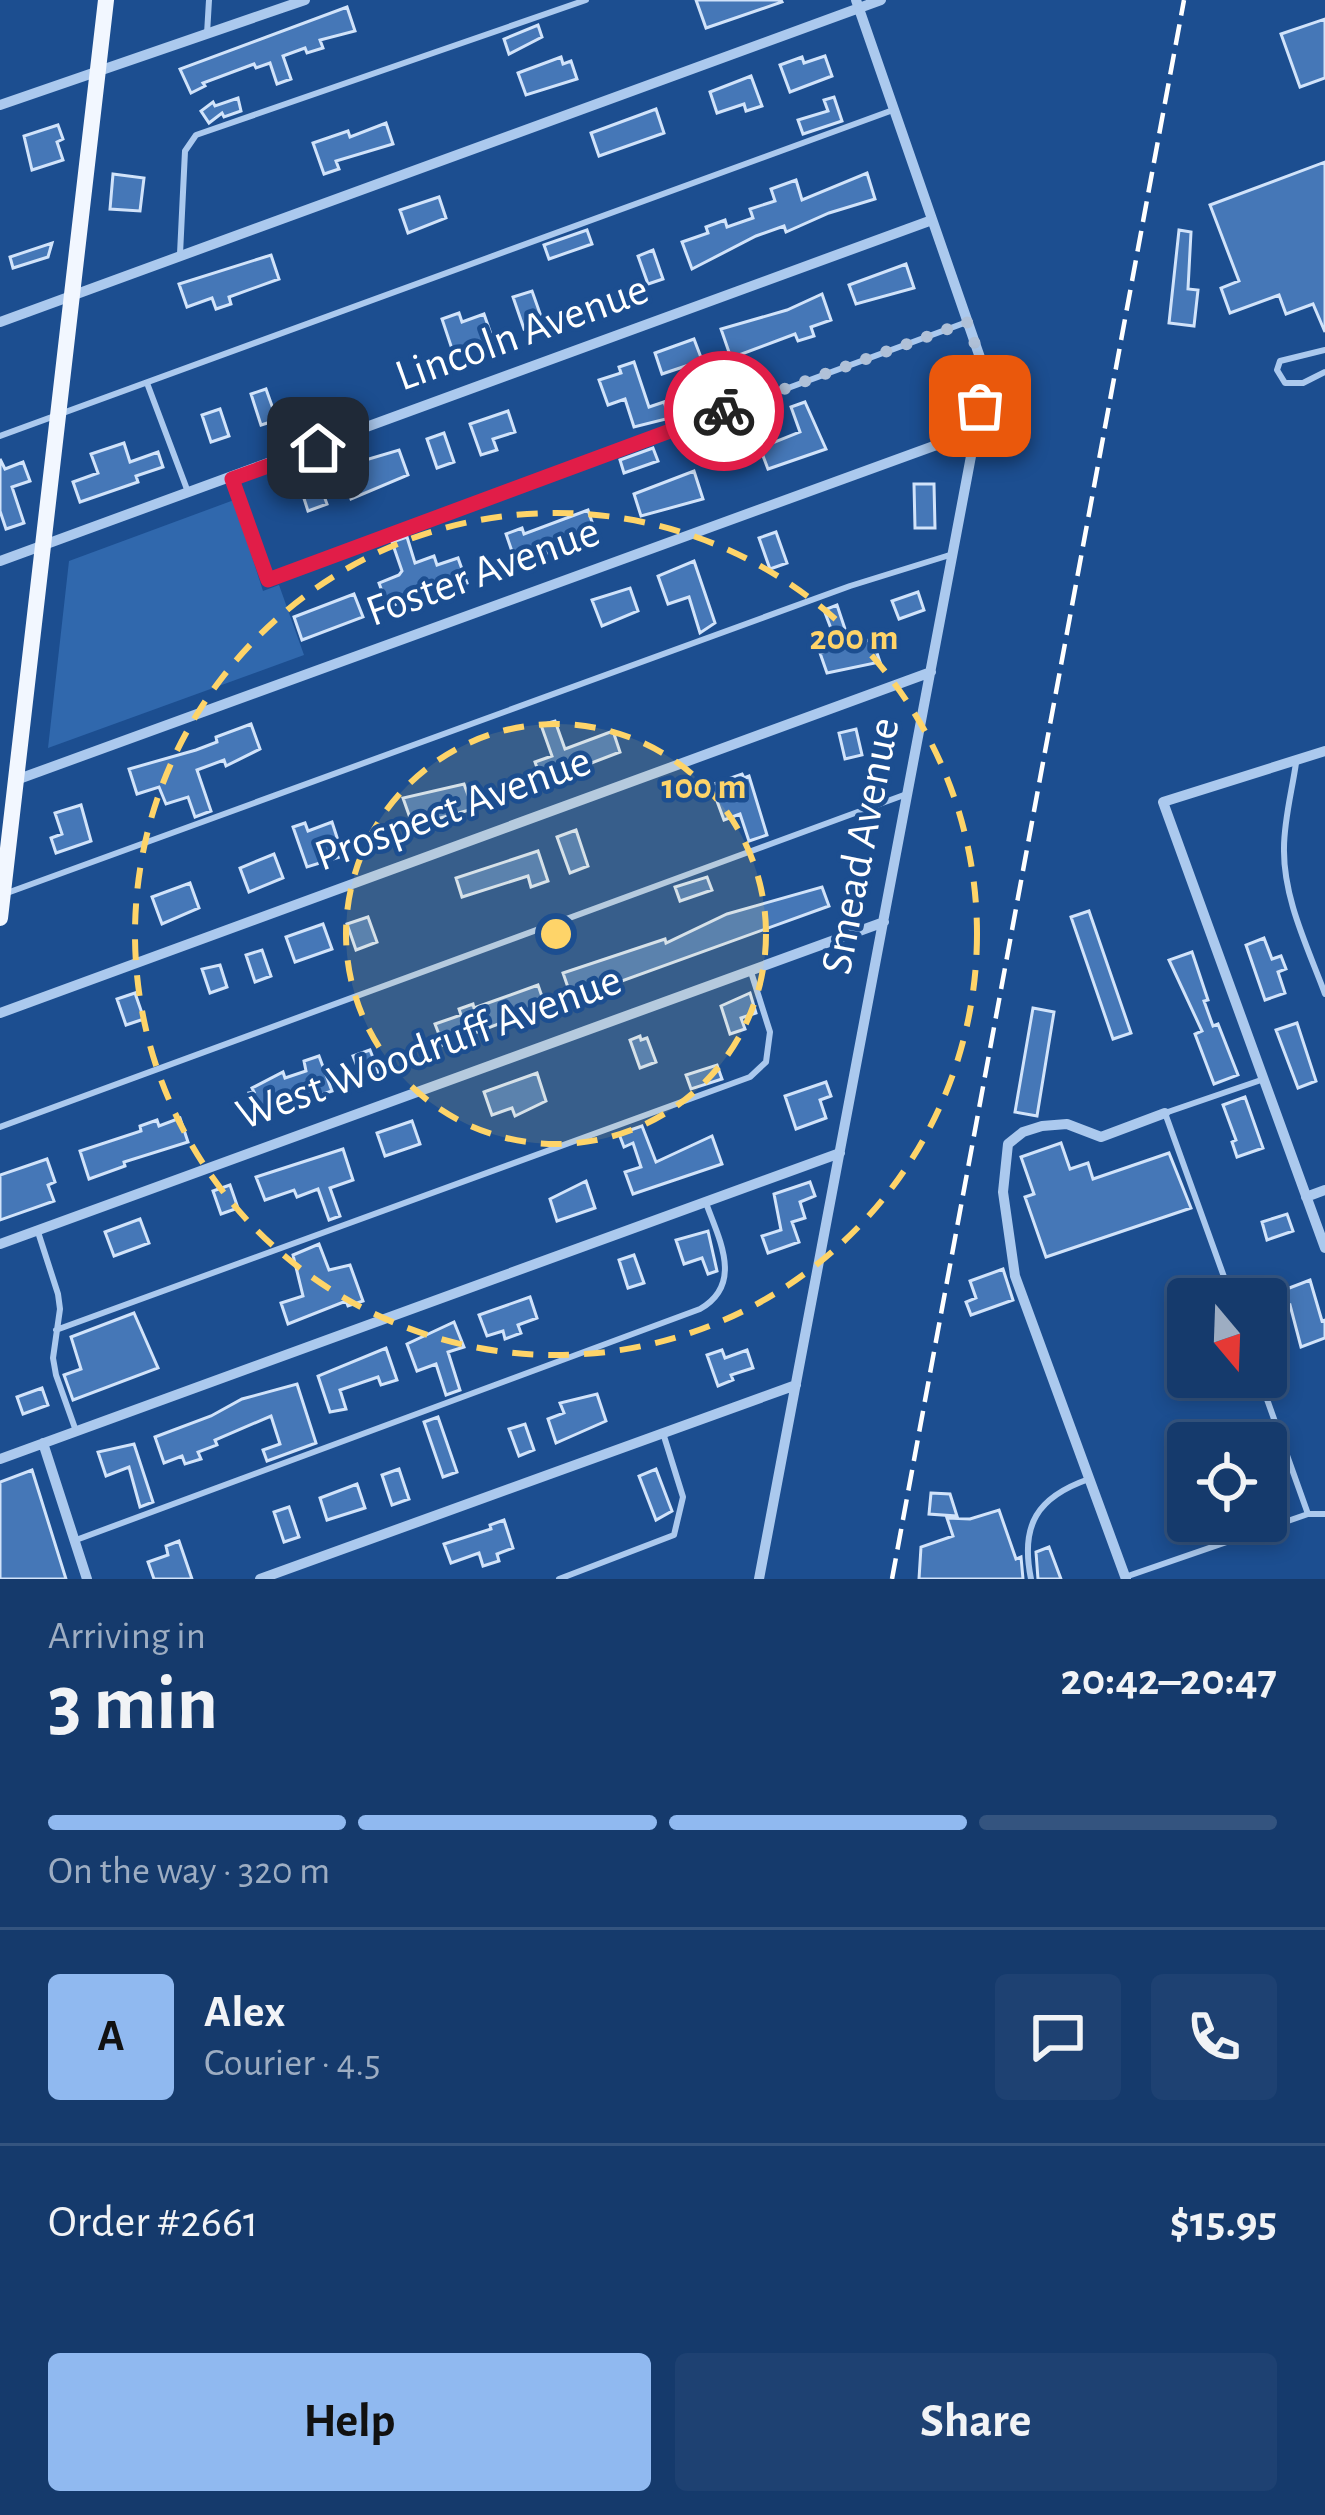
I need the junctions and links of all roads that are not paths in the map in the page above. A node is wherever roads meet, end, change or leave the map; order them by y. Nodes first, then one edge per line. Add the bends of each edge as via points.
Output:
1 (106, 0) edge
2 (209, 0) edge
3 (305, 0) edge
4 (586, 0) edge
5 (881, 0) edge
6 (857, 4) edge
7 (206, 34) junction
8 (98, 71) junction
9 (0, 106) edge
10 (893, 110) junction
11 (932, 220) junction
12 (179, 257) junction
13 (72, 296) junction
14 (0, 322) edge
15 (967, 322) junction
16 (1325, 350) edge
17 (1325, 372) edge
18 (147, 382) junction
19 (57, 416) junction
20 (975, 430) junction
21 (0, 436) edge
22 (232, 479) junction
23 (189, 495) junction
24 (44, 545) junction
25 (952, 554) junction
26 (0, 561) edge
27 (931, 672) junction
28 (1325, 751) edge
29 (1297, 759) junction
30 (16, 780) junction
31 (908, 794) junction
32 (1, 904) edge
33 (884, 922) junction
34 (750, 969) junction
35 (1325, 994) edge
36 (0, 1013) edge
37 (1264, 1079) junction
38 (1166, 1113) junction
39 (0, 1127) edge
40 (840, 1153) junction
41 (1325, 1190) edge
42 (1306, 1197) junction
43 (704, 1200) junction
44 (37, 1231) junction
45 (0, 1244) edge
46 (1325, 1248) edge
47 (1225, 1278) edge
48 (56, 1330) junction
49 (796, 1385) junction
50 (1267, 1398) edge
51 (76, 1431) junction
52 (663, 1433) junction
53 (44, 1443) junction
54 (0, 1459) edge
55 (1089, 1479) junction
56 (1308, 1514) junction
57 (1325, 1514) edge
58 (74, 1540) junction
59 (1125, 1578) edge
60 (87, 1579) edge
61 (260, 1579) edge
62 (559, 1579) edge
63 (759, 1579) edge
64 (1031, 1579) edge

1 - 8 main road
2 - 7 lane
3 - 7 street
4 - 12 lane via 196,135 184,151
5 - 6 street
6 - 10 street, Smead Avenue
6 - 12 street
7 - 8 street
8 - 9 street
8 - 13 main road
10 - 11 street, Smead Avenue
10 - 18 lane
11 - 15 street, Smead Avenue
11 - 22 street, Lincoln Avenue
12 - 13 street
13 - 14 street
13 - 19 main road
15 - 20 street, Smead Avenue via 984,369
15 - 22 lane via 268,580
16 - 17 lane via 1294,355 1277,370 1293,385
18 - 19 lane
18 - 23 lane
19 - 21 lane
19 - 24 main road
20 - 25 street, Smead Avenue
20 - 30 street, Foster Avenue
22 - 23 street, Lincoln Avenue
23 - 24 street, Lincoln Avenue
24 - 26 street, Lincoln Avenue
24 - 30 main road
25 - 27 street, Smead Avenue
25 - 32 lane
27 - 31 street, Smead Avenue
27 - 36 street, Prospect Avenue
28 - 29 street
29 - 35 lane via 1285,872
29 - 37 street via 1163,802
30 - 32 main road
31 - 33 street, Smead Avenue
31 - 39 lane
33 - 34 street, West Woodruff Avenue
33 - 40 street, Smead Avenue
34 - 44 street, West Woodruff Avenue
34 - 48 lane via 770,1032 766,1062 750,1077
37 - 38 lane
37 - 42 street
38 - 47 lane
38 - 55 street via 1101,1137 1067,1124 1042,1126 1008,1144 1006,1230 1015,1276
40 - 43 street
40 - 49 street, Smead Avenue
41 - 42 street
42 - 46 street
43 - 51 street
43 - 58 lane via 727,1266 720,1293 700,1309
44 - 45 street, West Woodruff Avenue
44 - 48 lane via 58,1294
48 - 51 lane via 56,1375
49 - 52 street
49 - 63 street, Smead Avenue
50 - 56 lane
51 - 53 street
52 - 61 street
52 - 62 lane via 683,1497 674,1535
53 - 54 street
53 - 58 street
55 - 59 street
55 - 64 lane via 1040,1508 1027,1539
56 - 57 lane
56 - 59 lane
58 - 60 street

